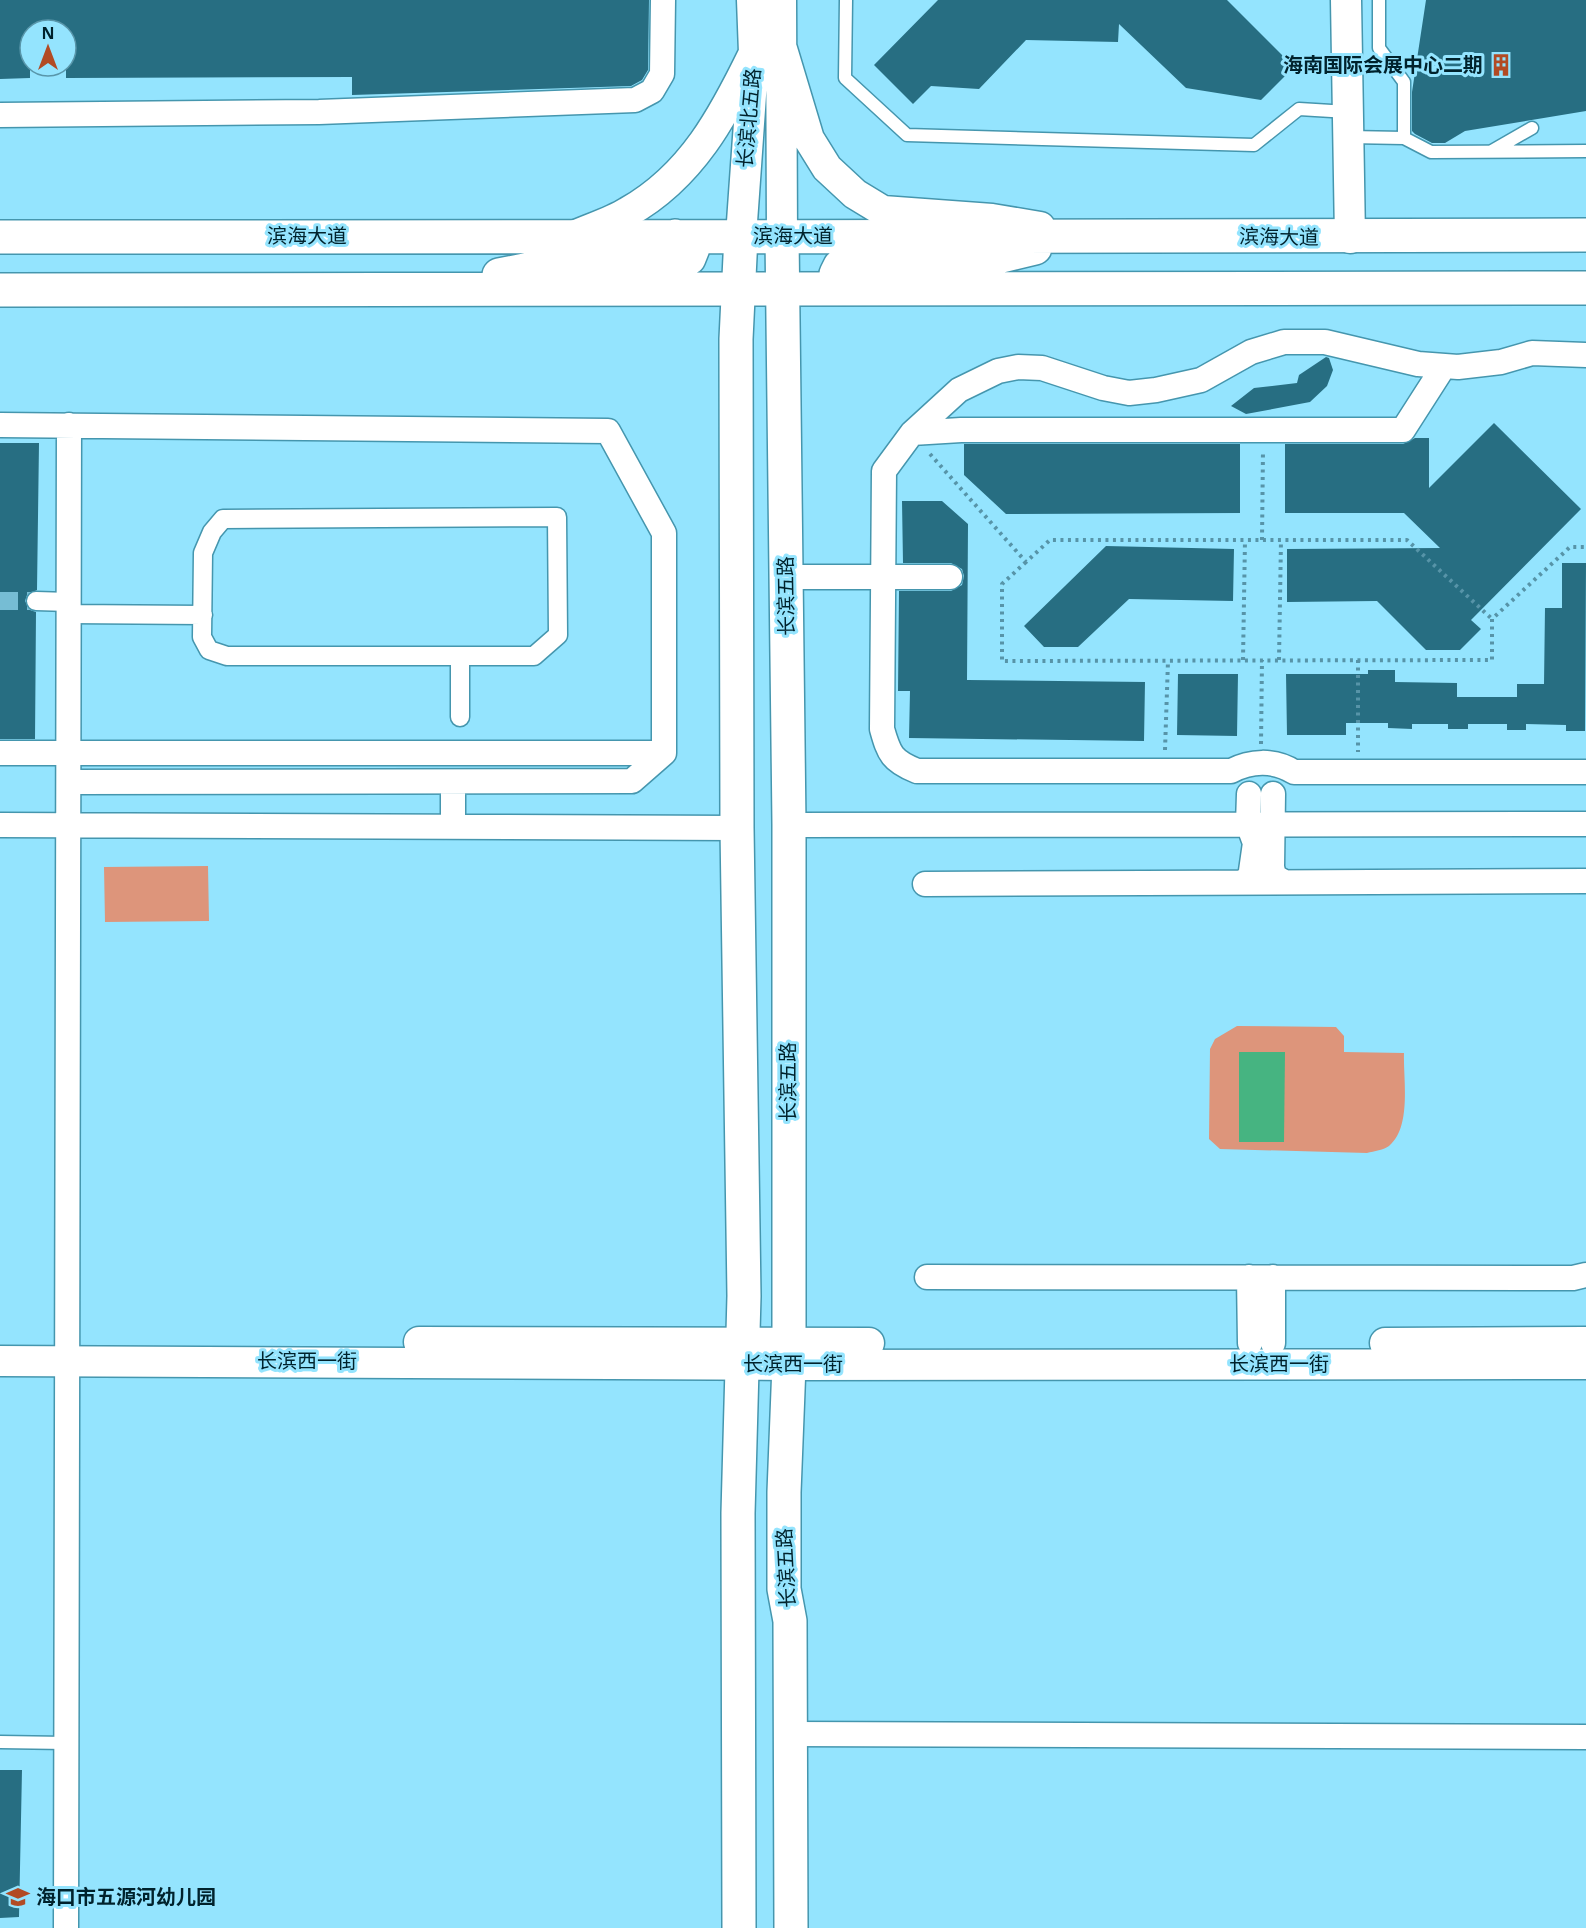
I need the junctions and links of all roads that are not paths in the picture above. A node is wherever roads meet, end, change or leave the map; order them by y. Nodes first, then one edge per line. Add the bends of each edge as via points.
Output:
1 (663, 0) edge
2 (752, 0) edge
3 (781, 0) edge
4 (846, 0) edge
5 (1346, 0) edge
6 (1378, 0) edge
7 (768, 51) junction
8 (0, 115) edge
9 (1348, 124) junction
10 (1533, 128) dead end
11 (1404, 138) junction
12 (1586, 151) edge
13 (1491, 152) junction
14 (1086, 235) junction
15 (1586, 235) edge
16 (574, 236) junction
17 (675, 236) junction
18 (741, 236) junction
19 (782, 236) junction
20 (0, 237) edge
21 (1350, 238) junction
22 (1586, 288) edge
23 (426, 289) junction
24 (782, 289) junction
25 (849, 289) junction
26 (0, 290) edge
27 (739, 290) junction
28 (1586, 355) edge
29 (1444, 366) junction
30 (736, 381) junction
31 (782, 385) junction
32 (69, 424) junction
33 (0, 425) edge
34 (912, 433) junction
35 (786, 577) junction
36 (883, 577) junction
37 (950, 578) dead end
38 (36, 601) tunnel mouth
39 (69, 608) junction
40 (203, 615) junction
41 (460, 656) junction
42 (460, 717) dead end
43 (0, 753) edge
44 (69, 753) junction
45 (664, 753) junction
46 (1231, 771) junction
47 (1294, 772) junction
48 (1586, 772) edge
49 (69, 782) junction
50 (453, 782) junction
51 (1249, 794) junction
52 (1274, 794) junction
53 (1586, 824) edge
54 (0, 825) edge
55 (69, 825) junction
56 (789, 825) junction
57 (1248, 825) junction
58 (1274, 825) junction
59 (453, 827) junction
60 (737, 828) junction
61 (1586, 881) edge
62 (1242, 882) junction
63 (1284, 882) junction
64 (925, 884) dead end
65 (1586, 1275) edge
66 (927, 1277) dead end
67 (1261, 1277) junction
68 (0, 1342) edge
69 (1586, 1342) edge
70 (1262, 1343) junction
71 (66, 1351) junction
72 (743, 1353) junction
73 (789, 1353) junction
74 (0, 1361) edge
75 (1586, 1364) edge
76 (790, 1734) junction
77 (1586, 1737) edge
78 (0, 1742) edge
79 (66, 1743) junction
80 (66, 1928) edge
81 (739, 1928) edge
82 (791, 1928) edge

1 - 8 street via 662,74 652,91 635,100 319,112
2 - 7 street, 长滨北五路
3 - 7 street, 长滨北五路
4 - 9 lane via 845,78 907,135 1254,145 1299,110
5 - 9 street
6 - 11 lane via 1380,48 1404,82
7 - 14 street via 809,139 827,168 855,194 883,211 992,219
7 - 16 street via 694,156 664,185 629,212
7 - 18 street, 长滨北五路
7 - 19 street, 长滨北五路
9 - 11 lane
9 - 21 street
10 - 13 lane
11 - 13 lane via 1431,152
12 - 13 lane
14 - 19 main road, 滨海大道
14 - 21 main road, 滨海大道
14 - 25 main road via 981,261 850,261 840,266 836,274
15 - 21 main road, 滨海大道
16 - 17 main road, 滨海大道
16 - 20 main road, 滨海大道
17 - 18 main road, 滨海大道
17 - 23 main road via 688,241 693,248 689,258 680,263 561,263
18 - 19 main road, 滨海大道
18 - 27 main road
19 - 24 main road, 长滨五路
22 - 25 main road
23 - 26 main road
23 - 27 main road
24 - 25 main road
24 - 27 main road
24 - 31 main road, 长滨五路
27 - 30 main road
28 - 29 street via 1532,353 1501,362
29 - 34 street via 1403,430
29 - 34 street via 1418,364 1325,342 1284,342 1251,352 1201,380 1129,393 1042,368 1018,367 998,371 959,390
30 - 31 main road via 757,366 770,372
30 - 60 main road
31 - 35 main road, 长滨五路
32 - 33 street
32 - 39 street
32 - 45 street via 608,431 664,533
34 - 36 street via 884,471
35 - 36 street
35 - 56 main road, 长滨五路
36 - 37 street
36 - 46 street via 882,729 888,750 898,764 917,771
38 - 39 street
39 - 40 street
39 - 44 street
40 - 41 street via 202,637 209,650 227,656
40 - 41 street via 203,553 223,519 557,517 558,636 534,656
41 - 42 street
43 - 44 street
44 - 45 street
44 - 49 street
45 - 50 street via 633,781
46 - 47 street via 1261,763
46 - 51 street via 1235,783
47 - 48 street
47 - 52 street
49 - 50 street
49 - 55 street
50 - 59 street
51 - 52 street
51 - 57 street
52 - 58 street
53 - 58 street
54 - 55 street
55 - 59 street
55 - 71 street
56 - 57 street
56 - 73 main road, 长滨五路
57 - 58 street
57 - 62 street via 1255,843 1253,867 1250,878
58 - 63 street via 1272,867 1274,876
59 - 60 street
60 - 72 main road
61 - 63 street
62 - 63 street
62 - 64 street
65 - 67 street
66 - 67 street
67 - 70 street
68 - 71 street, 长滨西一街
69 - 70 street, 长滨西一街
70 - 73 street, 长滨西一街
71 - 72 street, 长滨西一街
71 - 74 street, 长滨西一街
71 - 79 street
72 - 73 street, 长滨西一街
72 - 81 main road via 738,1525
73 - 75 street, 长滨西一街
73 - 76 main road, 长滨五路 via 784,1589 790,1622
76 - 77 street
76 - 82 main road, 长滨五路
78 - 79 lane
79 - 80 street

